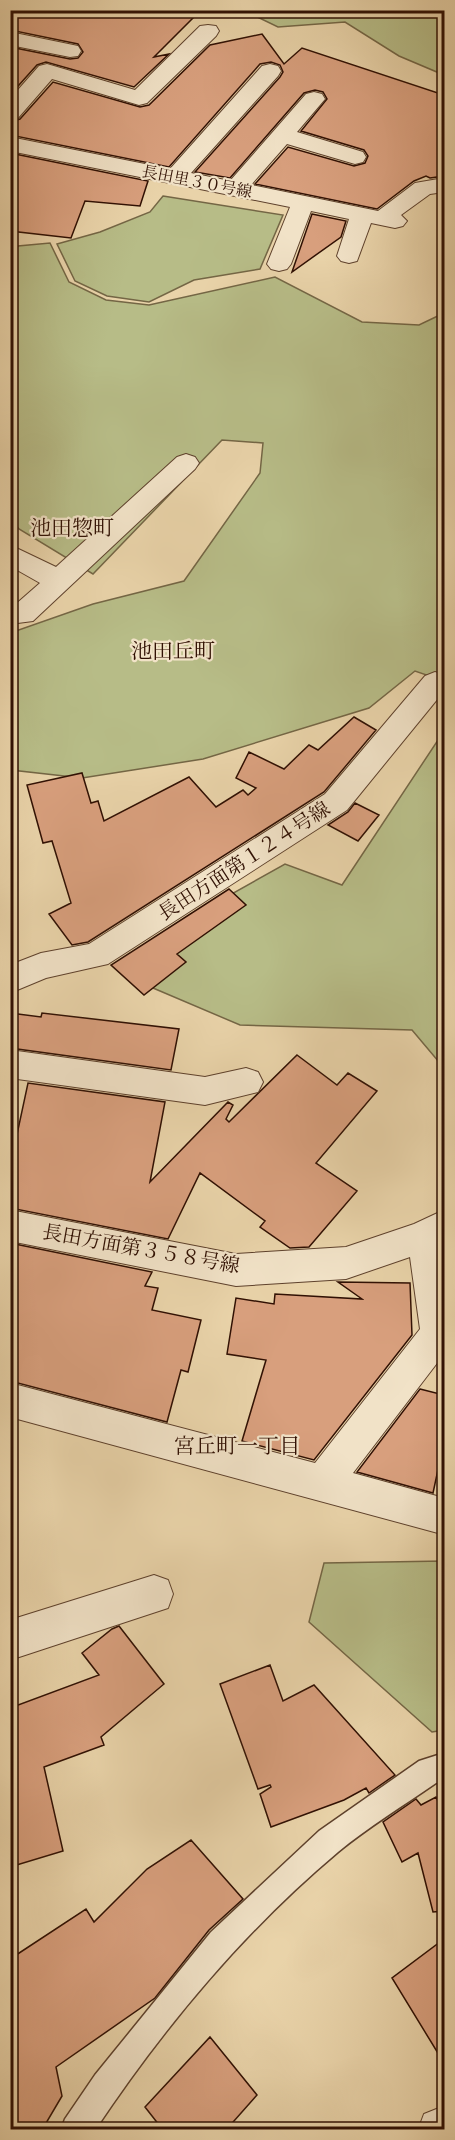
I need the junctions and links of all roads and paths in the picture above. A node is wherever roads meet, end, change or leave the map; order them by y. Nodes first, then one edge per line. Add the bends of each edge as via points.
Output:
1 (208, 31) dead end
2 (10, 38) edge
3 (70, 51) dead end
4 (270, 71) dead end
5 (314, 99) dead end
6 (10, 112) edge
7 (282, 135) junction
8 (10, 144) edge
9 (355, 157) dead end
10 (175, 178) junction
11 (444, 185) edge
12 (235, 190) junction
13 (303, 203) junction
14 (380, 218) junction
15 (349, 256) dead end
16 (279, 264) dead end
17 (186, 463) dead end
18 (10, 554) edge
19 (57, 580) junction
20 (10, 614) edge
21 (435, 683) dead end
22 (10, 980) edge
23 (10, 1064) edge
24 (246, 1082) dead end
25 (10, 1225) edge
26 (435, 1231) edge
27 (10, 1400) edge
28 (323, 1482) junction
29 (441, 1506) edge
30 (154, 1594) dead end
31 (10, 1640) edge
32 (444, 1767) edge
33 (444, 2127) edge
34 (76, 2130) edge
35 (440, 2130) edge

1 - 6 street via 139,98 47,70
2 - 3 street
4 - 10 street
5 - 7 street
7 - 9 street
7 - 12 street
8 - 10 street, 長田里３０号線
10 - 12 street, 長田里３０号線
11 - 14 street via 423,188
12 - 13 street, 長田里３０号線
13 - 14 street, 長田里３０号線
13 - 16 street
14 - 15 street
17 - 19 street
18 - 19 street
19 - 20 street via 23,614
21 - 22 street, 長田方面第１２４号線 via 336,802 97,955 41,966
23 - 24 street via 205,1091
25 - 26 street, 長田方面第３５８号線 via 236,1270 346,1263
26 - 28 street via 439,1333
27 - 28 street
28 - 29 street
30 - 31 street
32 - 34 lane via 429,1771 329,1841 221,1942 106,2086
33 - 35 street

